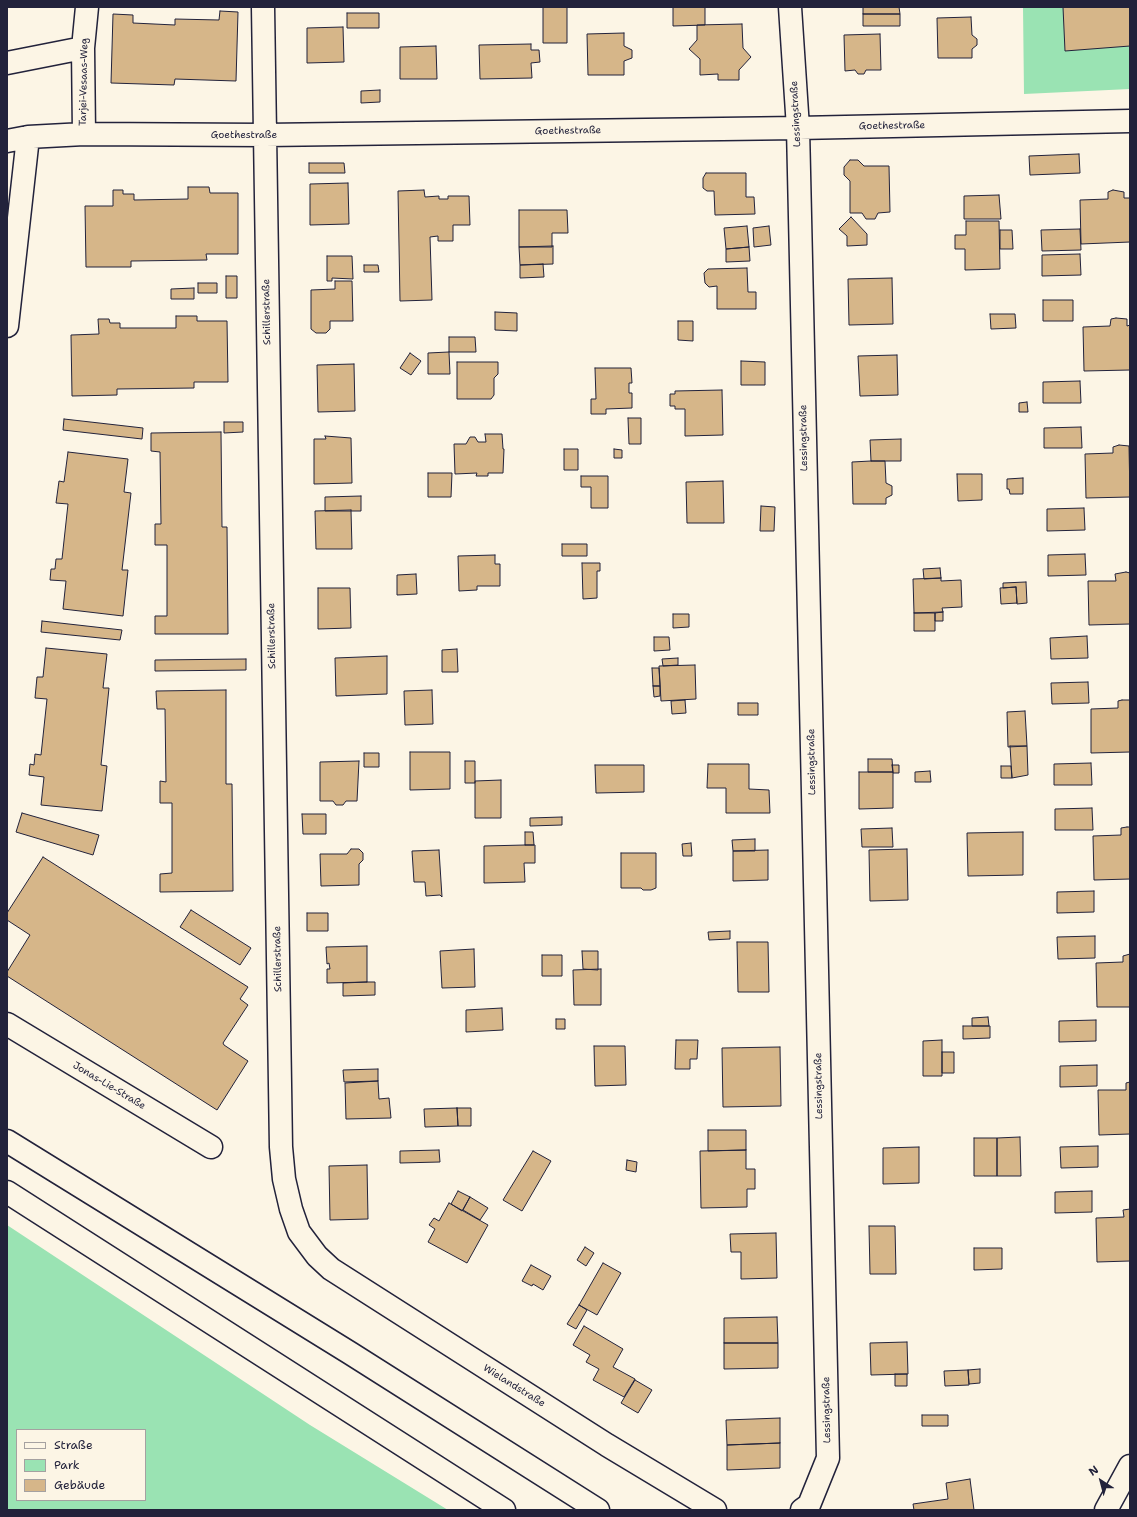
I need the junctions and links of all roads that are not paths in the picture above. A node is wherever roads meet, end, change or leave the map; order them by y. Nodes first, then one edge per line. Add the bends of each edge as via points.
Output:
1 (88, 7) edge
2 (263, 7) edge
3 (790, 7) edge
4 (83, 48) junction
5 (7, 62) edge
6 (1130, 121) edge
7 (798, 128) junction
8 (84, 134) junction
9 (265, 135) junction
10 (17, 139) edge
11 (7, 326) edge
12 (7, 1024) edge
13 (7, 1141) edge
14 (211, 1147) dead end
15 (7, 1192) edge
16 (317, 1256) joint
17 (1130, 1466) edge
18 (504, 1510) edge
19 (598, 1510) edge
20 (715, 1510) edge
21 (802, 1510) edge
22 (1106, 1510) edge

1 - 4 main road, Tarjei-Vesaas-Weg
2 - 9 main road, Schillerstraße
3 - 7 main road, Lessingstraße
4 - 5 main road
4 - 8 main road, Tarjei-Vesaas-Weg
6 - 7 main road, Goethestraße
7 - 9 main road, Goethestraße
7 - 21 main road, Lessingstraße via 828,1458 809,1505
8 - 9 main road, Goethestraße
8 - 10 main road, Goethestraße
9 - 16 main road, Schillerstraße via 280,1148 284,1179 299,1232
10 - 11 main road
12 - 14 main road, Jonas-Lie-Straße
13 - 19 main road via 357,1357
15 - 18 main road
16 - 20 main road, Wielandstraße via 331,1269 392,1309
17 - 22 main road

